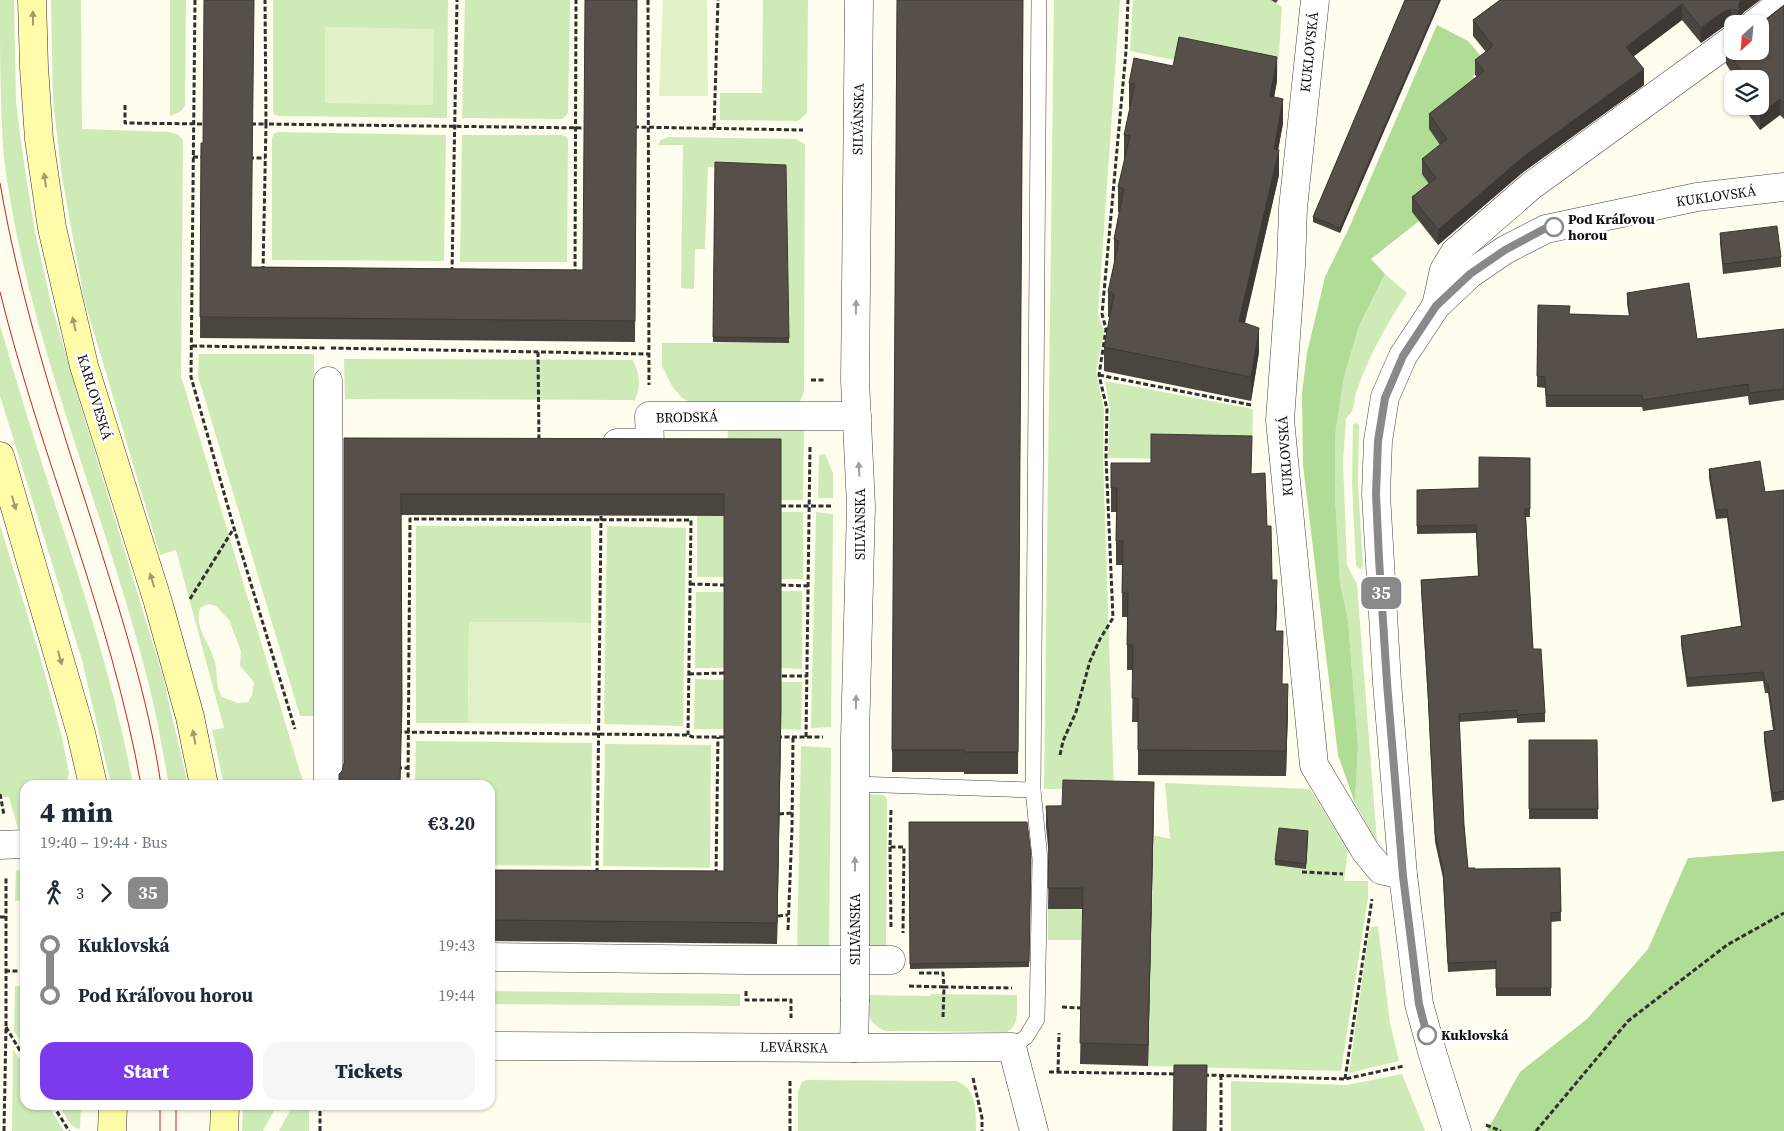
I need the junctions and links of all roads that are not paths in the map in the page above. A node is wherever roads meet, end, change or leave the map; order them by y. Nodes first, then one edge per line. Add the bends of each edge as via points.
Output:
1 (32, 0) edge
2 (859, 0) edge
3 (1039, 0) edge
4 (1315, 0) edge
5 (1784, 1) edge
6 (1766, 15) edge
7 (1724, 46) edge
8 (1784, 187) edge
9 (1436, 306) junction
10 (328, 381) dead end
11 (856, 416) junction
12 (594, 442) edge
13 (0, 456) edge
14 (92, 780) edge
15 (203, 780) edge
16 (328, 780) edge
17 (855, 784) junction
18 (1033, 790) junction
19 (20, 844) edge
20 (0, 845) edge
21 (1387, 874) junction
22 (495, 957) edge
23 (891, 960) road end
24 (495, 1046) edge
25 (1012, 1047) junction
26 (854, 1048) junction
27 (113, 1110) edge
28 (225, 1110) edge
29 (112, 1131) edge
30 (224, 1131) edge
31 (1034, 1131) edge
32 (1457, 1131) edge

15 -> 1 main road, KARLOVESKÁ via 190,717 158,602 84,366 52,228 39,139
11 -> 2 street, SILVÁNSKA
3 - 18 lane
4 - 21 street, KUKLOVSKÁ via 1293,208 1280,420 1314,765 1366,852
5 - 6 street
7 - 9 street, KUKLOVSKÁ via 1531,186 1455,252 1444,270
8 - 9 street, KUKLOVSKÁ via 1697,197 1546,228 1470,274
9 - 21 street, KUKLOVSKÁ via 1403,356 1385,398 1378,441 1376,494 1387,683
10 - 16 street
11 - 12 street, BRODSKÁ via 649,416 650,443
17 -> 11 street, SILVÁNSKA via 861,506
13 -> 14 main road
17 - 18 lane
26 -> 17 street, SILVÁNSKA, bridge
18 - 25 lane via 1040,859 1037,1019 1026,1037
19 - 20 street
21 - 32 street, KUKLOVSKÁ via 1432,1055
22 - 23 street
24 - 26 street, LEVÁRSKA
25 - 26 street, LEVÁRSKA
25 - 31 street
27 - 29 main road
28 - 30 main road

